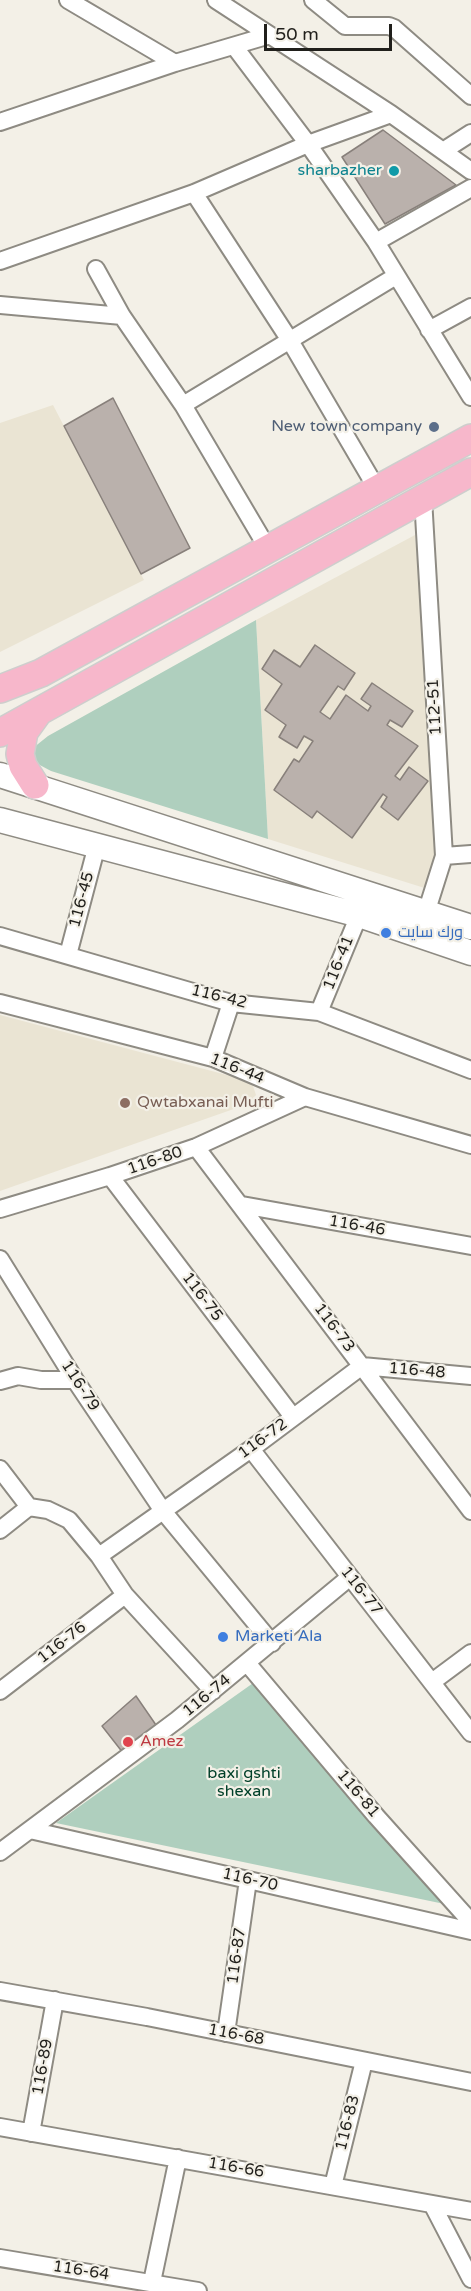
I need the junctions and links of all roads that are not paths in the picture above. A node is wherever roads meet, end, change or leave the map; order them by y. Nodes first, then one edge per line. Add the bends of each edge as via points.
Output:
1 (68, 0) edge
2 (216, 0) edge
3 (313, 0) edge
4 (270, 35) junction
5 (234, 46) junction
6 (175, 63) junction
7 (471, 96) edge
8 (391, 114) junction
9 (0, 122) edge
10 (471, 133) edge
11 (308, 144) junction
12 (443, 151) junction
13 (471, 171) edge
14 (471, 188) edge
15 (194, 192) junction
16 (376, 242) junction
17 (0, 261) edge
18 (96, 269) dead end
19 (396, 276) junction
20 (0, 305) edge
21 (471, 307) edge
22 (122, 316) junction
23 (429, 330) junction
24 (289, 339) junction
25 (471, 397) edge
26 (183, 405) junction
27 (471, 438) edge
28 (471, 472) edge
29 (377, 489) junction
30 (423, 498) junction
31 (268, 549) junction
32 (224, 573) junction
33 (240, 600) junction
34 (41, 673) junction
35 (0, 689) edge
36 (0, 702) edge
37 (37, 714) junction
38 (0, 733) edge
39 (0, 775) edge
40 (35, 785) junction
41 (0, 820) edge
42 (97, 845) junction
43 (471, 854) edge
44 (444, 856) junction
45 (426, 914) junction
46 (359, 915) junction
47 (471, 927) edge
48 (0, 936) edge
49 (471, 953) edge
50 (68, 955) junction
51 (0, 1003) edge
52 (231, 1003) junction
53 (319, 1012) junction
54 (213, 1058) junction
55 (471, 1070) edge
56 (305, 1097) junction
57 (471, 1145) edge
58 (196, 1147) junction
59 (110, 1176) junction
60 (242, 1206) junction
61 (0, 1209) edge
62 (471, 1246) edge
63 (0, 1259) edge
64 (362, 1366) junction
65 (471, 1376) edge
66 (75, 1380) junction
67 (0, 1381) edge
68 (293, 1417) junction
69 (251, 1449) junction
70 (0, 1470) edge
71 (471, 1500) edge
72 (29, 1507) junction
73 (471, 1510) edge
74 (163, 1511) junction
75 (0, 1530) edge
76 (99, 1556) junction
77 (350, 1577) junction
78 (125, 1595) junction
79 (272, 1642) junction
80 (471, 1653) edge
81 (247, 1663) junction
82 (432, 1682) junction
83 (0, 1691) edge
84 (213, 1691) junction
85 (471, 1732) edge
86 (30, 1830) junction
87 (0, 1852) edge
88 (248, 1880) junction
89 (471, 1922) edge
90 (471, 1931) edge
91 (0, 1991) edge
92 (55, 2000) junction
93 (226, 2033) junction
94 (364, 2061) junction
95 (471, 2082) edge
96 (0, 2127) edge
97 (31, 2133) junction
98 (178, 2158) junction
99 (333, 2186) junction
100 (432, 2204) junction
101 (471, 2211) edge
102 (0, 2258) edge
103 (471, 2279) edge
104 (152, 2282) junction
105 (198, 2291) edge

1 - 6 street
2 - 4 street
3 - 7 street via 345,26 394,28
4 - 5 street
4 - 8 street
5 - 6 street
5 - 11 street
6 - 9 street
8 - 11 street
8 - 12 street
10 - 12 street
11 - 15 street
11 - 16 street
12 - 13 street
14 - 16 street
15 - 17 street
15 - 24 street
16 - 19 street
18 - 22 street
19 - 23 street
19 - 24 street
20 - 22 street
21 - 23 street
22 - 26 street
23 - 25 street
24 - 26 street
24 - 29 street
26 - 31 street
27 - 29 main road
28 - 30 main road
29 - 31 main road
30 - 33 main road
30 - 44 street, 112-51
31 - 32 main road
32 - 33 main road
32 - 34 main road
33 - 37 main road
34 - 35 main road
34 - 36 main road
37 - 38 main road
37 - 40 main road via 24,732 20,754 22,766
39 - 40 main road
40 - 45 main road
41 - 42 main road
42 - 46 main road
42 - 50 street, 116-45
43 - 44 street
44 - 45 street, 112-51
45 - 47 main road
46 - 49 main road
46 - 53 street, 116-41
48 - 50 street, 116-42
50 - 52 street, 116-42
51 - 54 street, 116-44
52 - 53 street, 116-42
52 - 54 street
53 - 55 street, 116-42
54 - 56 street, 116-44
56 - 57 street, 116-44
56 - 58 street, 116-80
58 - 59 street, 116-80
58 - 60 street, 116-73
59 - 61 street, 116-80
59 - 68 street, 116-75
60 - 62 street, 116-46
60 - 64 street, 116-73
63 - 66 street, 116-79
64 - 65 street, 116-48
64 - 68 street, 116-72
64 - 73 street, 116-73
66 - 67 street via 18,1377
66 - 74 street, 116-79
68 - 69 street, 116-72
69 - 74 street, 116-72
69 - 77 street, 116-77
70 - 72 street
71 - 73 street
72 - 75 street
72 - 76 street via 48,1510 69,1520
74 - 76 street
74 - 79 street, 116-79
76 - 78 street
77 - 79 street, 116-74
77 - 82 street, 116-77
78 - 83 street, 116-76
78 - 84 street
79 - 81 street, 116-74
80 - 82 street
81 - 84 street, 116-74
81 - 89 street, 116-81
82 - 85 street, 116-77
84 - 86 street, 116-74
86 - 87 street, 116-74
86 - 88 street, 116-70
88 - 90 street, 116-70
88 - 93 street, 116-87
91 - 92 street, 116-68
92 - 93 street, 116-68
92 - 97 street, 116-89
93 - 94 street, 116-68
94 - 95 street, 116-68
94 - 99 street, 116-83
96 - 97 street, 116-66
97 - 98 street, 116-66
98 - 99 street, 116-66
98 - 104 street
99 - 100 street, 116-66
100 - 101 street, 116-66
100 - 103 street
102 - 104 street, 116-64
104 - 105 street, 116-64

